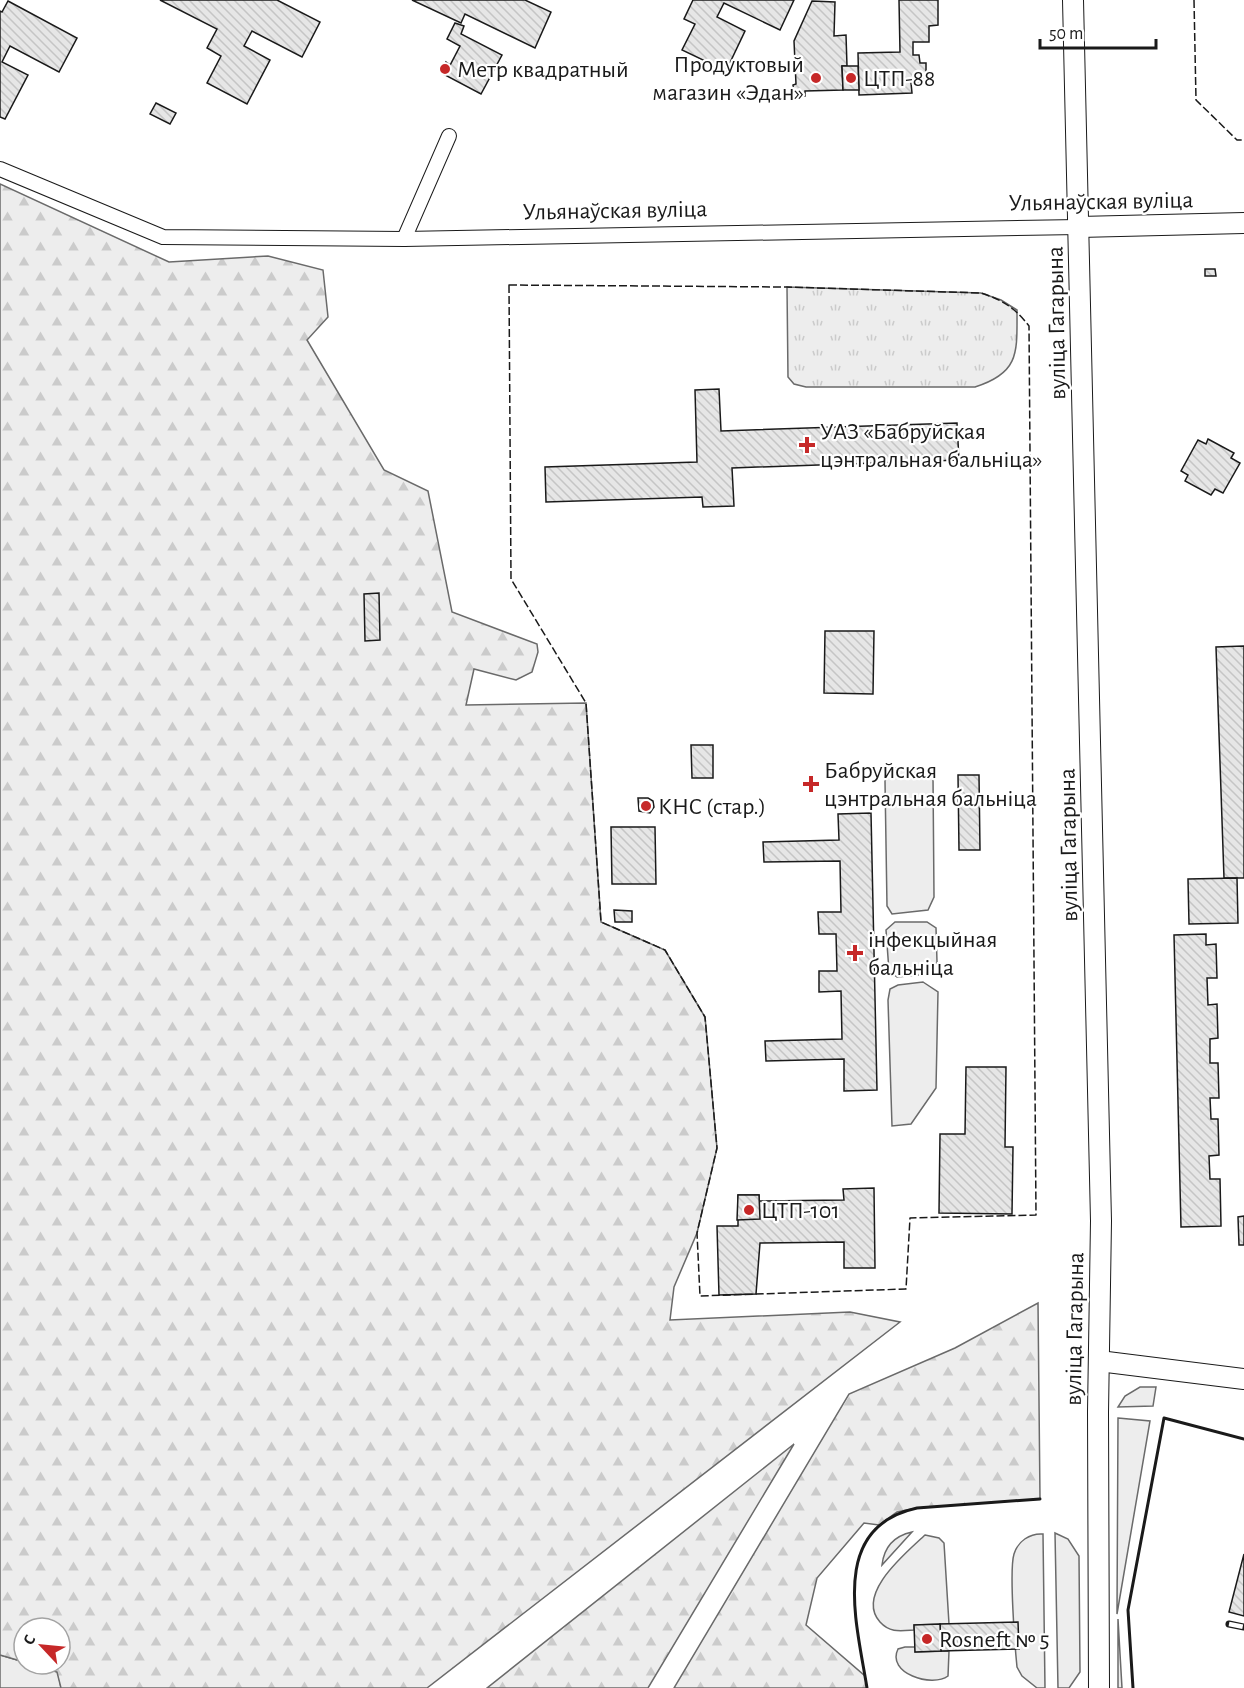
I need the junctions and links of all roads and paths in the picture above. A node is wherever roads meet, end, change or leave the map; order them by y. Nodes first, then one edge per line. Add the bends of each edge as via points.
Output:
1 (1073, 0) edge
2 (449, 136) dead end
3 (0, 169) edge
4 (1244, 223) edge
5 (1079, 227) junction
6 (404, 239) junction
7 (1100, 1361) junction
8 (1244, 1379) edge
9 (1099, 1688) edge

1 - 5 main road, вуліца Гагарына
2 - 6 street
3 - 6 street, Ульянаўская вуліца via 163,237
4 - 5 main road, Ульянаўская вуліца
5 - 6 street, Ульянаўская вуліца
5 - 7 main road, вуліца Гагарына via 1101,1221
7 - 8 main road
7 - 9 main road, вуліца Гагарына

